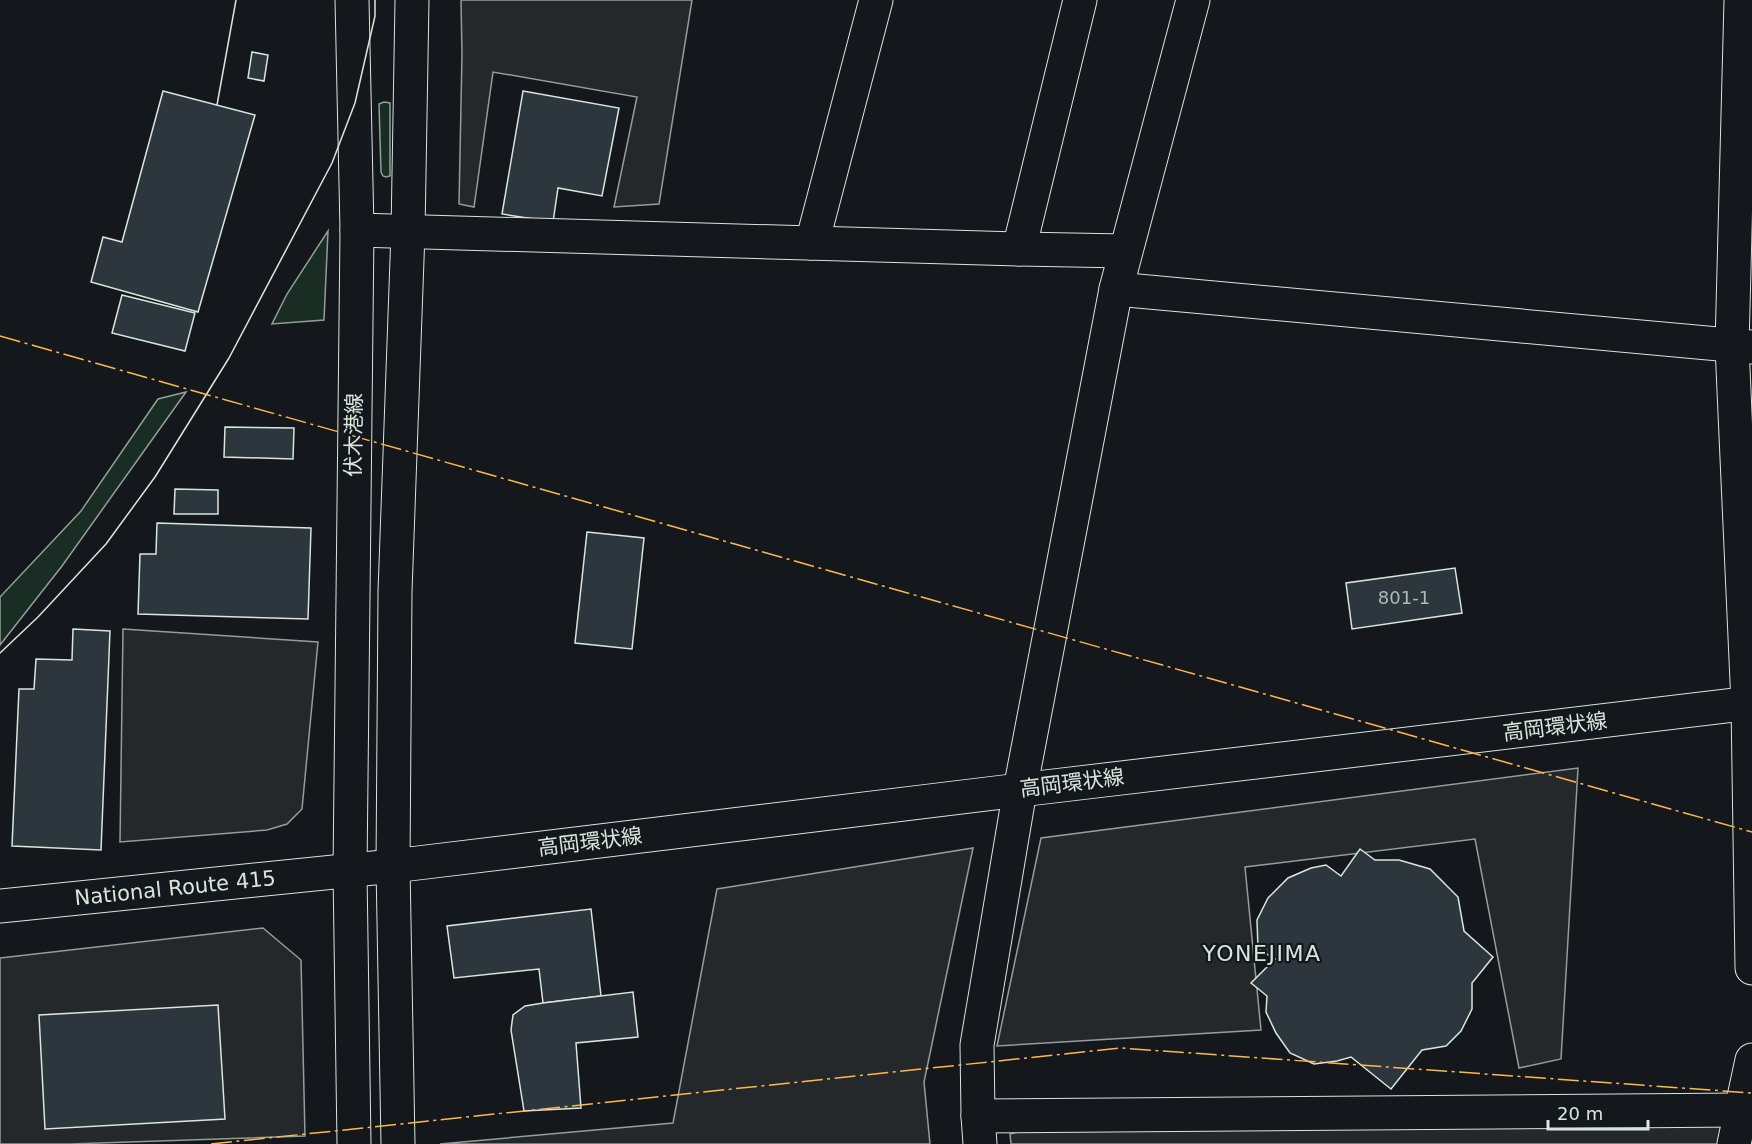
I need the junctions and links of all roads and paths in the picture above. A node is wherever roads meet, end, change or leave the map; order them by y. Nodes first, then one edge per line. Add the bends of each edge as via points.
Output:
1 (352, 0) edge
2 (412, 0) edge
3 (876, 0) edge
4 (1080, 0) edge
5 (1193, 0) edge
6 (1742, 0) edge
7 (357, 230) junction
8 (408, 232) junction
9 (812, 243) junction
10 (1019, 249) junction
11 (1125, 251) junction
12 (1116, 289) junction
13 (1742, 347) edge
14 (1750, 704) edge
15 (1020, 790) junction
16 (393, 866) junction
17 (350, 871) junction
18 (0, 906) edge
19 (1752, 968) edge
20 (1752, 1060) edge
21 (1740, 1110) junction
22 (979, 1130) edge
23 (354, 1144) edge
24 (398, 1144) edge
25 (1734, 1144) edge

1 - 7 main road, 伏木港線
2 - 8 main road
3 - 9 main road
4 - 10 main road
5 - 11 main road
6 - 13 main road
7 - 8 main road
7 - 17 main road, 伏木港線
8 - 9 main road
8 - 16 main road via 394,592
9 - 10 main road
10 - 11 main road
11 - 12 main road
12 - 13 main road
12 - 15 main road
13 - 14 main road
14 - 15 main road, 高岡環状線
14 - 19 main road
15 - 16 main road, 高岡環状線
15 - 22 main road via 977,1045
16 - 17 main road, National Route 415
16 - 24 main road
17 - 18 main road, National Route 415
17 - 23 main road
20 - 21 main road
21 - 22 main road
21 - 25 main road

